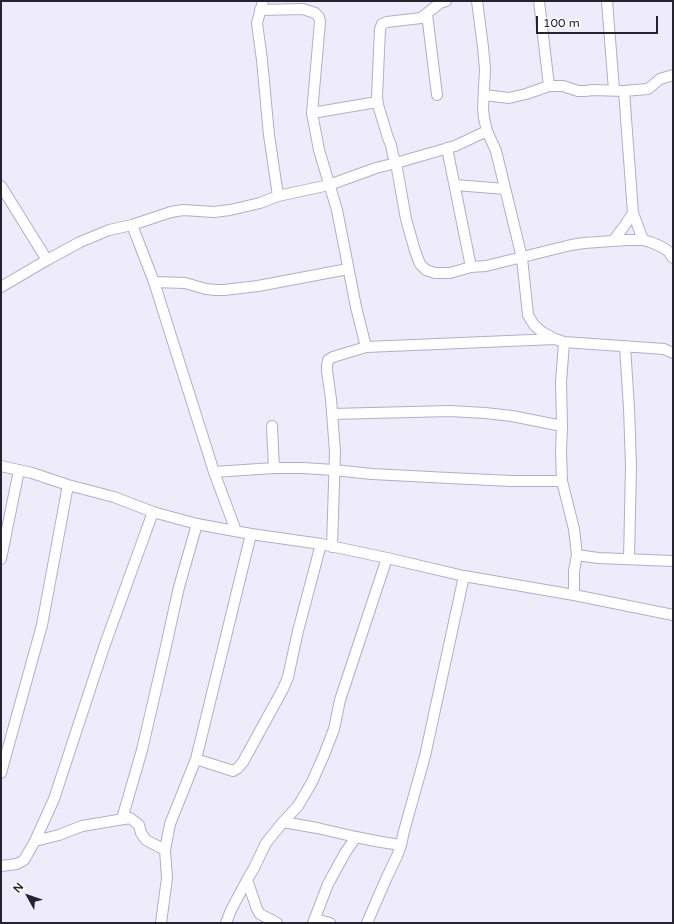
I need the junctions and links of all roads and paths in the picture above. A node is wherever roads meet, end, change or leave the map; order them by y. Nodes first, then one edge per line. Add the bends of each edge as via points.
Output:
1 (446, 1) edge
2 (477, 1) edge
3 (539, 1) edge
4 (606, 1) edge
5 (262, 6) edge
6 (427, 14) junction
7 (673, 75) edge
8 (549, 86) junction
9 (619, 91) junction
10 (437, 95) dead end
11 (484, 96) junction
12 (377, 102) junction
13 (312, 113) junction
14 (487, 131) junction
15 (447, 148) junction
16 (396, 163) junction
17 (329, 185) junction
18 (454, 185) junction
19 (1, 186) edge
20 (505, 189) junction
21 (278, 196) junction
22 (633, 213) junction
23 (132, 225) junction
24 (643, 240) junction
25 (613, 241) junction
26 (522, 258) junction
27 (673, 258) edge
28 (47, 260) junction
29 (471, 267) junction
30 (348, 270) junction
31 (154, 282) junction
32 (1, 287) edge
33 (560, 341) junction
34 (625, 346) junction
35 (366, 347) junction
36 (673, 353) edge
37 (332, 414) junction
38 (272, 426) dead end
39 (562, 426) junction
40 (1, 466) edge
41 (274, 468) junction
42 (19, 470) junction
43 (334, 470) junction
44 (214, 472) junction
45 (562, 481) junction
46 (68, 486) junction
47 (152, 512) junction
48 (197, 524) junction
49 (236, 531) junction
50 (251, 534) junction
51 (321, 544) junction
52 (332, 547) junction
53 (577, 555) junction
54 (387, 558) junction
55 (1, 559) edge
56 (629, 559) junction
57 (673, 561) edge
58 (464, 576) junction
59 (574, 595) junction
60 (673, 615) edge
61 (196, 759) junction
62 (1, 773) edge
63 (122, 819) junction
64 (283, 822) junction
65 (356, 837) junction
66 (35, 841) junction
67 (401, 845) junction
68 (165, 850) junction
69 (1, 866) edge
70 (246, 880) junction
71 (258, 919) edge
72 (314, 921) edge
73 (161, 923) edge
74 (226, 923) edge
75 (277, 923) edge
76 (330, 923) edge
77 (366, 923) edge

1 - 6 street
2 - 11 street via 484,54
3 - 8 street
4 - 9 street
5 - 13 street via 303,9 320,17
5 - 21 street via 257,25
6 - 10 street
6 - 12 street via 418,19 393,20 382,24 379,37
7 - 9 street via 660,79 648,89
8 - 9 street via 564,86 578,91
8 - 11 street via 509,98
9 - 22 street
11 - 14 street
12 - 13 street
12 - 16 street
13 - 17 street via 318,150
14 - 15 street
14 - 20 street via 496,151
15 - 16 street
15 - 18 street
16 - 17 street via 359,173
16 - 29 street via 406,219 420,264 426,270 435,273 450,273
17 - 21 street
17 - 30 street via 337,210
18 - 20 street
18 - 29 street
19 - 28 street
20 - 26 street
21 - 23 street via 230,210 172,212
22 - 24 street
22 - 25 street
23 - 28 street via 109,230
23 - 31 street
24 - 25 street
24 - 27 street via 660,246
25 - 26 street via 571,245
26 - 29 street
26 - 33 street via 528,315 542,332
28 - 32 street
30 - 31 street via 224,290 184,283
30 - 35 street
31 - 44 street
33 - 34 street
33 - 35 street
33 - 39 street
34 - 36 street via 664,349
34 - 56 street via 630,408
35 - 37 street via 328,360 326,372
37 - 39 street via 471,412 512,416
37 - 43 street
38 - 41 street
39 - 45 street
40 - 42 street
41 - 43 street
41 - 44 street
42 - 46 street
42 - 55 street
43 - 45 street via 449,478
43 - 52 street
44 - 49 street
45 - 53 street via 574,529
46 - 47 street via 114,497
46 - 62 street via 42,625
47 - 48 street
47 - 66 street via 54,799
48 - 49 street
48 - 63 street via 179,587 142,750
49 - 50 street
50 - 51 street
50 - 61 street
51 - 52 street
51 - 61 street via 286,683 243,762 233,771
52 - 54 street
53 - 56 street
53 - 59 street
54 - 58 street
54 - 64 street via 324,755 307,792
56 - 57 street
58 - 59 street
58 - 67 street via 425,756
59 - 60 street
61 - 68 street via 170,824
63 - 66 street via 82,826
63 - 68 street via 130,818 137,822 146,840
64 - 65 street
64 - 70 street via 266,843
65 - 67 street
65 - 72 street via 328,884
66 - 69 street via 24,860 12,866
67 - 77 street
68 - 73 street via 167,878
70 - 71 street
70 - 74 street
71 - 75 street
72 - 76 street

